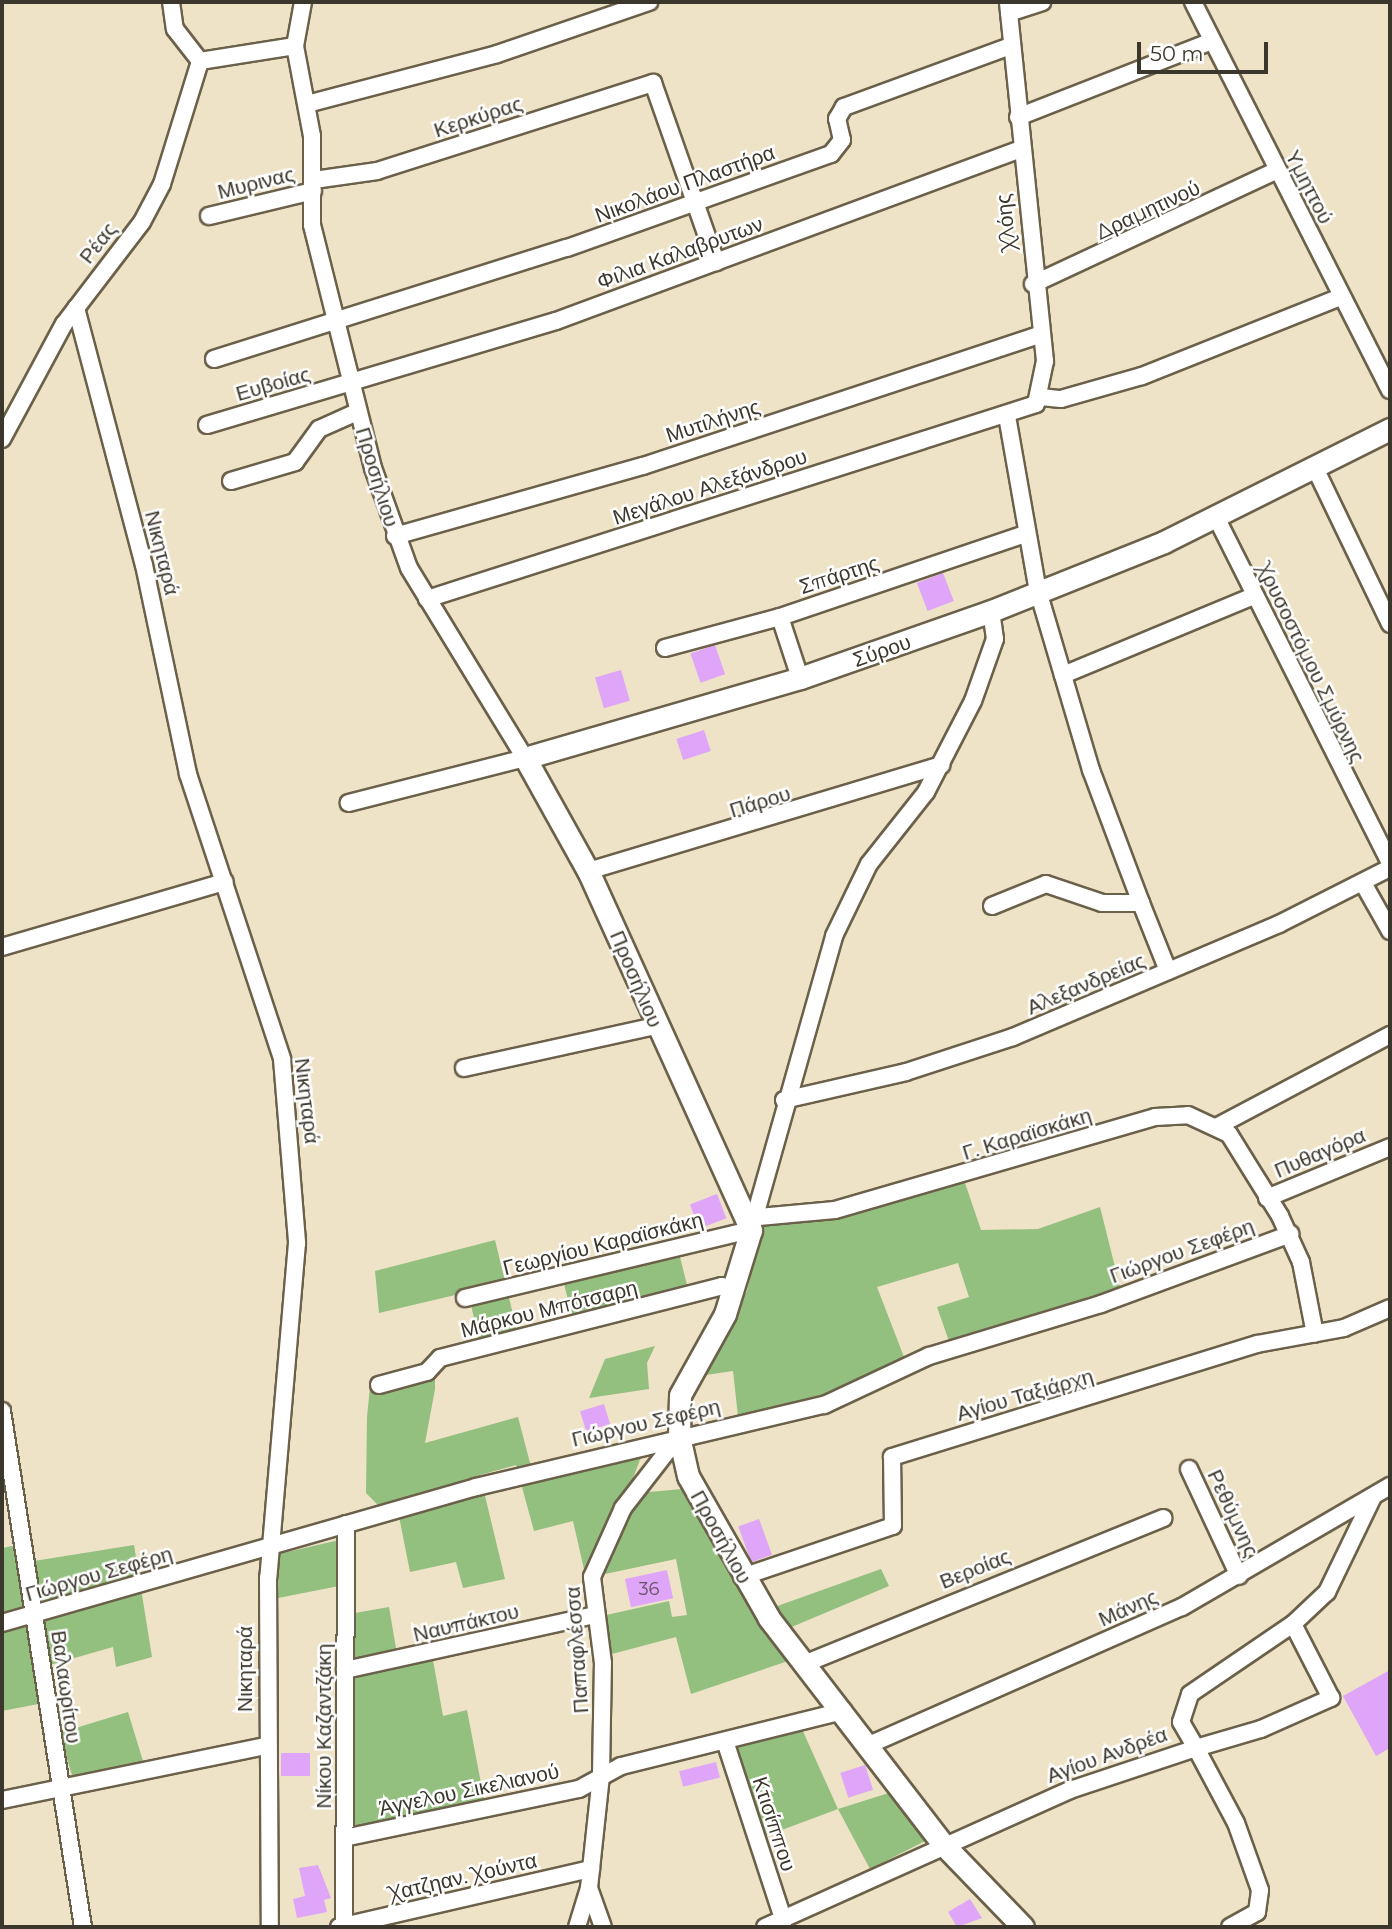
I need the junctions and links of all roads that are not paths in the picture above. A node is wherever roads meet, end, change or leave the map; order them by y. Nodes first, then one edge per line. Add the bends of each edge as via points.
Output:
1 (171, 2) edge
2 (303, 2) edge
3 (649, 2) edge
4 (1042, 2) edge
5 (1193, 2) edge
6 (1008, 8) edge
7 (1212, 41) junction
8 (295, 46) junction
9 (1011, 46) junction
10 (200, 61) junction
11 (307, 104) junction
12 (1018, 117) junction
13 (1020, 149) junction
14 (1277, 170) junction
15 (313, 186) junction
16 (696, 203) junction
17 (209, 216) dead end
18 (716, 262) junction
19 (1033, 284) junction
20 (1341, 297) junction
21 (76, 308) junction
22 (331, 323) junction
23 (1041, 334) junction
24 (214, 359) dead end
25 (350, 385) junction
26 (1390, 390) edge
27 (1041, 397) junction
28 (357, 412) junction
29 (1007, 416) junction
30 (207, 425) dead end
31 (1390, 429) edge
32 (2, 439) edge
33 (1315, 468) junction
34 (231, 481) dead end
35 (1216, 517) junction
36 (1024, 534) junction
37 (395, 536) junction
38 (1038, 591) junction
39 (1254, 596) junction
40 (427, 598) junction
41 (991, 611) junction
42 (780, 617) junction
43 (1390, 624) edge
44 (665, 648) dead end
45 (1063, 675) junction
46 (800, 678) junction
47 (525, 758) junction
48 (941, 765) junction
49 (349, 803) dead end
50 (1390, 863) edge
51 (1390, 868) edge
52 (588, 871) junction
53 (225, 882) junction
54 (1363, 883) junction
55 (1141, 903) junction
56 (992, 906) dead end
57 (1390, 931) edge
58 (2, 947) edge
59 (1168, 971) junction
60 (655, 1026) junction
61 (1390, 1035) edge
62 (464, 1068) dead end
63 (784, 1100) junction
64 (1218, 1126) junction
65 (1390, 1147) edge
66 (1267, 1198) junction
67 (755, 1223) junction
68 (1290, 1234) junction
69 (734, 1290) junction
70 (465, 1298) dead end
71 (1390, 1308) edge
72 (1315, 1334) junction
73 (379, 1385) dead end
74 (2, 1411) edge
75 (679, 1436) junction
76 (1189, 1469) dead end
77 (1390, 1486) edge
78 (1373, 1497) junction
79 (1163, 1518) dead end
80 (346, 1524) junction
81 (270, 1546) junction
82 (1239, 1576) junction
83 (742, 1577) junction
84 (34, 1615) junction
85 (595, 1615) junction
86 (2, 1623) edge
87 (1293, 1624) junction
88 (804, 1664) junction
89 (345, 1670) junction
90 (843, 1711) junction
91 (724, 1741) junction
92 (871, 1744) junction
93 (267, 1746) junction
94 (1196, 1748) junction
95 (601, 1775) junction
96 (60, 1791) junction
97 (2, 1800) edge
98 (344, 1838) junction
99 (943, 1843) junction
100 (592, 1869) junction
101 (589, 1888) junction
102 (402, 1920) edge
103 (784, 1921) junction
104 (83, 1927) edge
105 (270, 1927) edge
106 (339, 1927) edge
107 (344, 1927) edge
108 (577, 1927) edge
109 (603, 1927) edge
110 (765, 1927) edge
111 (1023, 1927) edge
112 (1230, 1927) edge

1 - 10 street via 175,30
2 - 8 street
3 - 11 street via 510,51
4 - 6 street
5 - 7 street, Υμηττού
6 - 9 street, Χλόης
7 - 12 street
7 - 14 street, Υμηττού
8 - 10 street
8 - 11 street, Προσήλιου
9 - 12 street, Χλόης
9 - 16 street, Νικολάου Πλαστήρα via 856,101 837,113 842,140 831,154
10 - 21 street, Ρέας via 162,184
11 - 15 street, Προσήλιου
12 - 13 street, Χλόης
13 - 18 street, Φιλια Καλαβρυτων
13 - 19 street, Χλόης
14 - 19 street, Δραμητινού
14 - 20 street, Υμηττού
15 - 16 street, Κερκύρας via 377,171 653,83
15 - 17 street, Μυρινας
15 - 22 street, Προσήλιου via 312,226
16 - 18 street
16 - 22 street, Νικολάου Πλαστήρα
18 - 25 street, Φιλια Καλαβρυτων via 556,321
19 - 23 street, Χλόης
20 - 26 street, Υμηττού
20 - 27 street via 1142,376 1061,399
21 - 32 street, Ρέας
21 - 53 street, Νικηταρά via 144,565 188,774
22 - 24 street, Νικολάου Πλαστήρα
22 - 25 street, Προσήλιου
23 - 27 street, Χλόης via 1046,368
23 - 37 street, Μυτιλήνης via 643,466
25 - 28 street, Προσήλιου
25 - 30 street, Ευβοίας
27 - 29 street via 1031,408
28 - 34 street via 319,429 295,462
28 - 37 street, Προσήλιου
29 - 36 street
29 - 40 street, Μεγάλου Αλεξάνδρου
31 - 33 street, Σύρου
33 - 35 street, Σύρου
33 - 43 street
35 - 38 street, Σύρου
35 - 39 street, Χρυσοστόμου Σμύρνης
36 - 38 street
36 - 42 street, Σπάρτης
37 - 40 street, Προσήλιου
38 - 41 street, Σύρου
38 - 45 street
39 - 45 street
39 - 50 street, Χρυσοστόμου Σμύρνης
40 - 47 street, Προσήλιου
41 - 46 street, Σύρου
41 - 48 street via 995,639 988,665
42 - 44 street, Σπάρτης
42 - 46 street
45 - 55 street via 1128,882
46 - 47 street, Σύρου
47 - 49 street, Σύρου
47 - 52 street, Προσήλιου
48 - 52 street, Πάρου
48 - 63 street via 854,892 825,961
51 - 54 street, Αλεξανδρείας
52 - 60 street, Προσήλιου
53 - 58 street
53 - 81 street, Νικηταρά via 282,1059 297,1188 293,1320
54 - 57 street
54 - 59 street, Αλεξανδρείας
55 - 56 street via 1102,903 1046,884
55 - 59 street
59 - 63 street, Αλεξανδρείας via 1013,1037 906,1072
60 - 62 street
60 - 67 street, Προσήλιου
61 - 64 street
63 - 67 street
64 - 66 street via 1236,1143
64 - 67 street, Γ. Καραϊσκάκη via 1169,1114 846,1207
65 - 66 street, Πυθαγόρα
66 - 68 street
67 - 69 street, Προσήλιου
67 - 70 street, Γεωργίου Καραϊσκάκη
68 - 72 street
68 - 75 street, Γιώργου Σεφέρη via 1101,1304 929,1356 824,1405
69 - 73 street, Μάρκου Μπότσαρη via 722,1286 440,1358 427,1372
69 - 75 street, Προσήλιου via 682,1388
71 - 72 street, Αγίου Ταξιάρχη
72 - 83 street, Αγίου Ταξιάρχη via 1257,1344 892,1457 893,1526
74 - 84 street, Βαλαωρίτου
75 - 80 street, Γιώργου Σεφέρη
75 - 83 street, Προσήλιου via 691,1483
75 - 85 street, Παπαφλέσσα via 617,1519 592,1577
76 - 82 street, Ρεθύμνης
77 - 78 street, Μάνης
78 - 82 street, Μάνης
78 - 87 street, Αγίου Ανδρέα via 1342,1569
79 - 88 street, Βεροίας
80 - 81 street, Γιώργου Σεφέρη
80 - 89 street, Νίκου Καζαντζάκη
81 - 84 street, Γιώργου Σεφέρη
81 - 93 street, Νικηταρά
82 - 92 street, Μάνης
83 - 88 street, Προσήλιου
84 - 86 street, Γιώργου Σεφέρη
84 - 96 street, Βαλαωρίτου
85 - 89 street, Ναυπάκτου
85 - 95 street, Παπαφλέσσα via 603,1663
87 - 94 street, Αγίου Ανδρέα via 1190,1694 1181,1721
87 - 94 street via 1331,1698 1261,1729
88 - 90 street, Προσήλιου
89 - 98 street, Νίκου Καζαντζάκη
90 - 91 street, Άγγελου Σικελιανού
90 - 92 street, Προσήλιου
91 - 95 street, Άγγελου Σικελιανού
91 - 103 street, Κτισίππου
92 - 99 street, Προσήλιου
93 - 96 street
93 - 105 street, Νικηταρά
94 - 99 street, Αγίου Ανδρέα via 1153,1758
94 - 112 street via 1236,1823 1261,1906
95 - 98 street, Άγγελου Σικελιανού via 579,1789
95 - 100 street, Παπαφλέσσα
96 - 97 street
96 - 104 street, Βαλαωρίτου
98 - 107 street, Νίκου Καζαντζάκη
99 - 103 street, Αγίου Ανδρέα
99 - 111 street, Προσήλιου
100 - 101 street, Παπαφλέσσα
100 - 102 street, Χατζηαν. Χούντα
101 - 108 street, Παπαφλέσσα
101 - 109 street
102 - 107 street, Χατζηαν. Χούντα
103 - 110 street, Αγίου Ανδρέα
106 - 107 street, Χατζηαν. Χούντα

